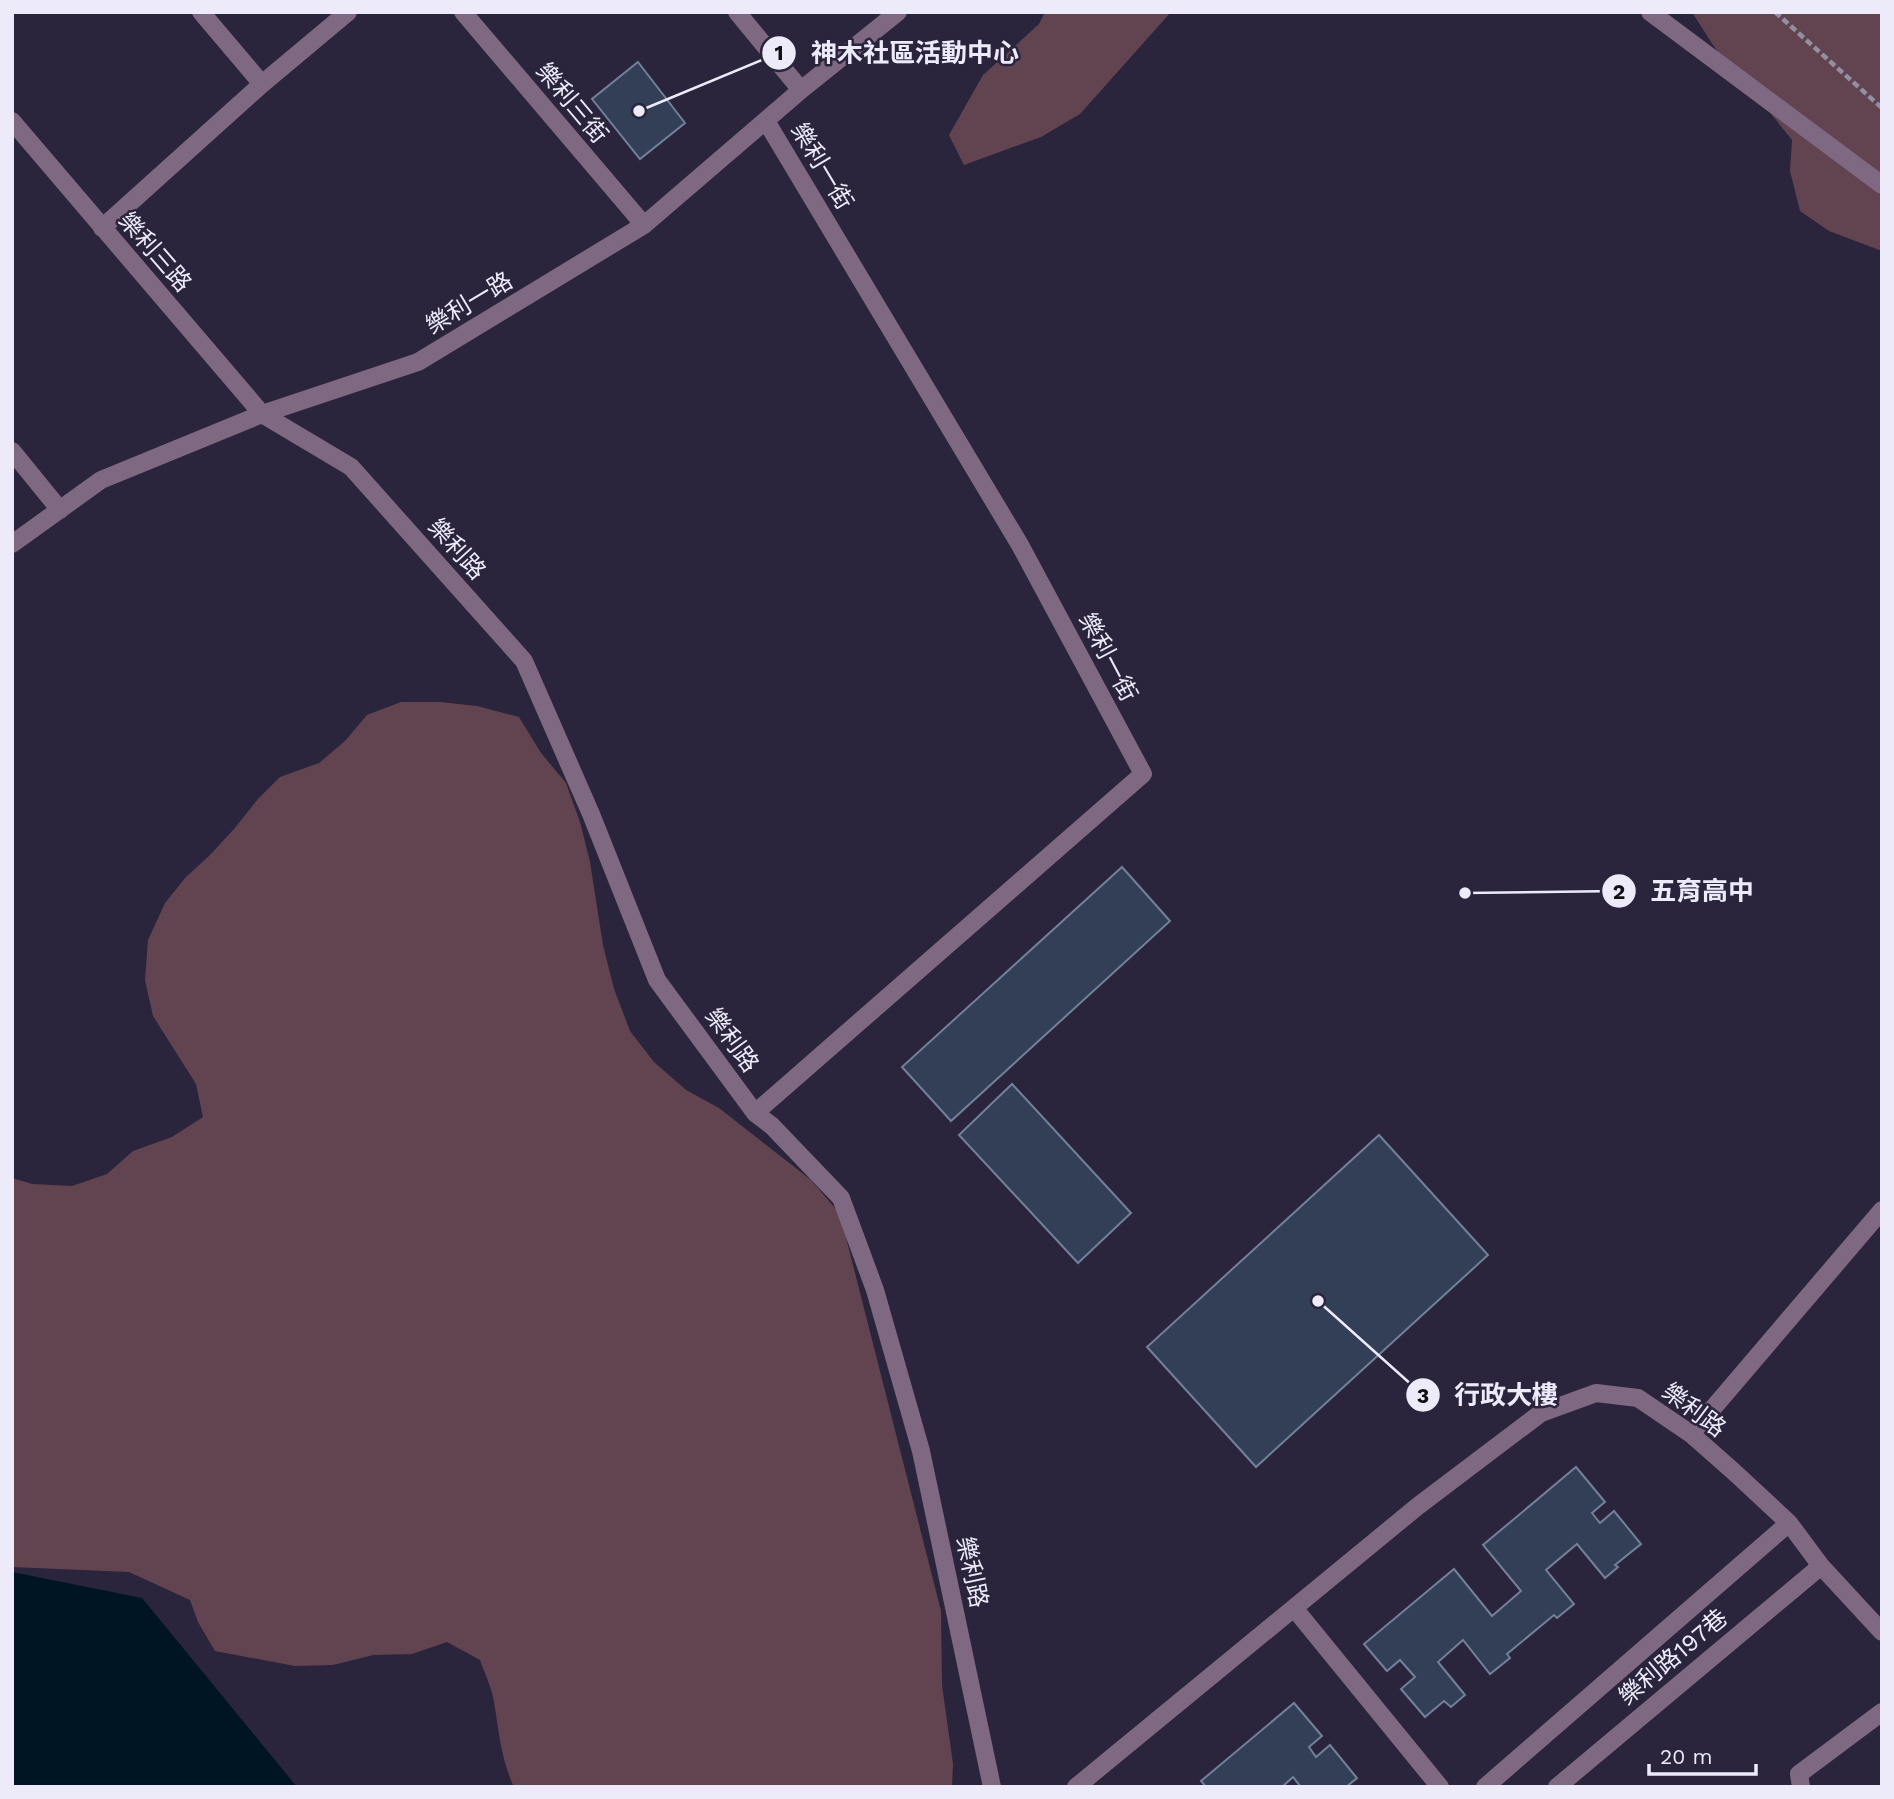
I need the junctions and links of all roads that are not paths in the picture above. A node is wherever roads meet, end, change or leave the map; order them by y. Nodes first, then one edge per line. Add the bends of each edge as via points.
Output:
1 (201, 12) edge
2 (348, 12) edge
3 (463, 12) edge
4 (737, 12) edge
5 (898, 12) edge
6 (1650, 12) edge
7 (262, 84) junction
8 (801, 90) junction
9 (12, 121) edge
10 (766, 121) junction
11 (1882, 185) edge
12 (644, 225) junction
13 (102, 228) junction
14 (261, 414) junction
15 (12, 451) edge
16 (60, 510) junction
17 (12, 544) edge
18 (755, 1113) junction
19 (1882, 1210) edge
20 (1690, 1434) junction
21 (1789, 1523) junction
22 (1821, 1566) junction
23 (1294, 1608) junction
24 (1882, 1632) edge
25 (1882, 1712) edge
26 (992, 1787) edge
27 (1076, 1787) edge
28 (1440, 1787) edge
29 (1485, 1787) edge
30 (1557, 1787) edge
31 (1801, 1787) edge

1 - 7 street
2 - 7 street
3 - 12 street, 樂利三街
4 - 8 street
5 - 8 street, 樂利一路
6 - 11 street
7 - 13 street
8 - 10 street, 樂利一路
9 - 13 street, 樂利三路
10 - 12 street, 樂利一路
10 - 18 street, 樂利一街 via 1020,545 1143,774
12 - 14 street, 樂利一路 via 418,362
13 - 14 street, 樂利三路
14 - 16 street, 樂利一路 via 101,480
14 - 18 street, 樂利路 via 351,467 524,661 657,980
15 - 16 street
16 - 17 street, 樂利一路
18 - 26 street, 樂利路 via 841,1198 874,1290 921,1451
19 - 20 street
20 - 21 street, 樂利路
20 - 23 street, 樂利路 via 1638,1398 1596,1393 1541,1413
21 - 22 street, 樂利路
21 - 29 street
22 - 24 street, 樂利路
22 - 30 street, 樂利路197巷
23 - 27 street, 樂利路
23 - 28 street
25 - 31 street via 1799,1774

